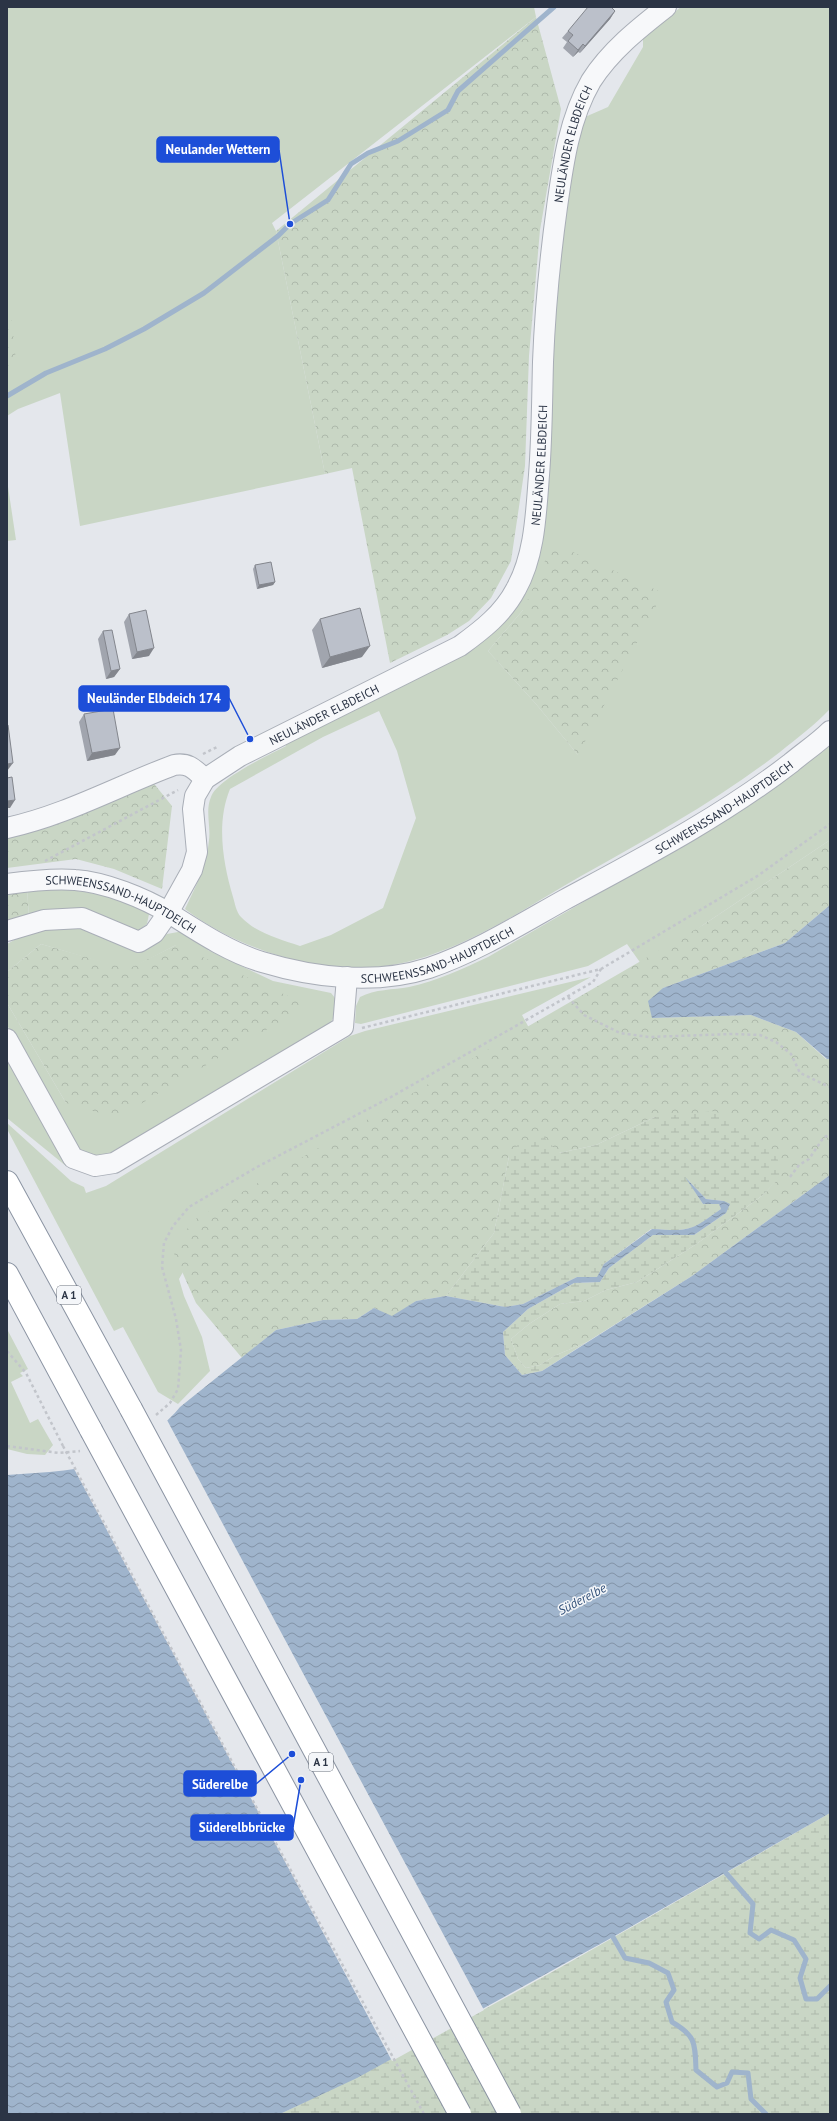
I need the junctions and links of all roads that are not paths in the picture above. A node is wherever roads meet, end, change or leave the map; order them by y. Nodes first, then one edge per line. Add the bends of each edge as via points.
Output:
1 (666, 7) edge
2 (830, 731) edge
3 (205, 779) junction
4 (7, 828) edge
5 (7, 884) edge
6 (168, 913) junction
7 (7, 931) edge
8 (347, 978) junction
9 (7, 1039) edge
10 (7, 1182) edge
11 (7, 1274) edge
12 (460, 2114) edge
13 (510, 2114) edge

1 - 3 street, NEULÄNDER ELBDEICH via 628,39 607,60 592,81 578,108 567,146 554,230 545,331 535,526 517,588 504,608 487,626 460,646 240,756
2 - 8 street, SCHWEENSSAND-HAUPTDEICH via 756,790 652,853 466,952 428,968 385,976
3 - 4 street via 192,767 183,763 174,765 69,810
3 - 6 street, NEULÄNDER ELBDEICH via 195,796 193,809 197,839 195,862
5 - 6 street, SCHWEENSSAND-HAUPTDEICH via 38,880 77,880 109,887 142,899
6 - 7 street, NEULÄNDER ELBDEICH via 154,933 139,942 82,918 44,920
6 - 8 street, SCHWEENSSAND-HAUPTDEICH via 193,929 260,962 300,972
8 - 9 street via 343,1027 114,1163 95,1166 73,1158
10 - 13 highway, A 1, bridge
11 - 12 highway, bridge via 88,1440

